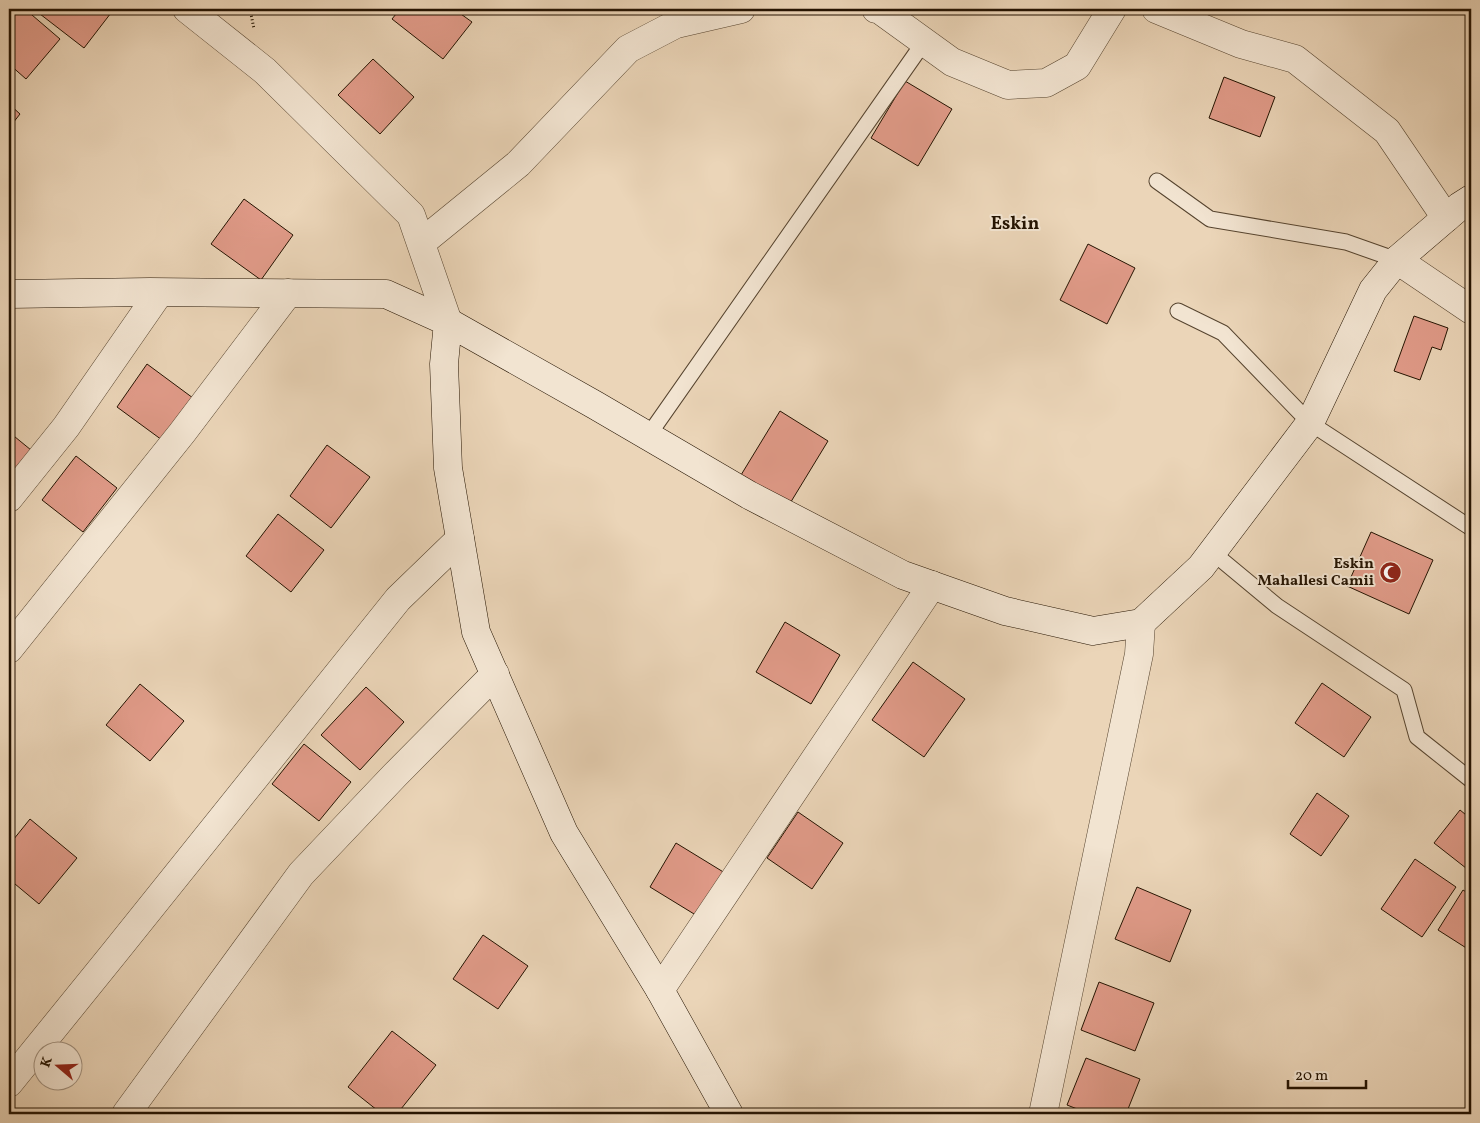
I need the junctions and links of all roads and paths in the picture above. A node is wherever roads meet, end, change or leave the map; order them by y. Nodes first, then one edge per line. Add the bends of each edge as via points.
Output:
1 (187, 9) edge
2 (741, 9) edge
3 (876, 9) edge
4 (1112, 9) edge
5 (1156, 9) edge
6 (924, 42) junction
7 (1157, 181) dead end
8 (1471, 199) edge
9 (1446, 218) junction
10 (421, 244) junction
11 (1398, 260) junction
12 (159, 292) junction
13 (288, 293) junction
14 (9, 294) edge
15 (1471, 310) edge
16 (1178, 311) dead end
17 (448, 322) junction
18 (1310, 423) junction
19 (648, 436) junction
20 (9, 498) edge
21 (1471, 528) edge
22 (460, 538) junction
23 (1212, 552) junction
24 (932, 585) junction
25 (1140, 623) junction
26 (9, 649) edge
27 (495, 674) junction
28 (1471, 780) edge
29 (660, 990) junction
30 (9, 1083) edge
31 (126, 1114) edge
32 (729, 1114) edge
33 (1043, 1114) edge

1 - 10 street via 265,70 412,216
2 - 10 street via 676,24 628,49 518,164
3 - 6 street
4 - 6 street via 1076,66 1046,83 1008,85 952,62
5 - 9 street via 1241,44 1295,59 1387,131
6 - 19 lane
7 - 11 lane via 1210,219 1346,242
8 - 9 street
9 - 11 street
10 - 17 street
11 - 15 street
11 - 18 street via 1373,290
12 - 13 street
12 - 14 street
12 - 20 street via 66,427
13 - 17 street via 386,294
13 - 26 street via 182,433
16 - 18 lane via 1223,333
17 - 19 street
17 - 22 street via 444,364 448,468
18 - 21 lane
18 - 23 street
19 - 24 street via 749,495 903,575
22 - 27 street via 476,632
22 - 30 street via 398,599
23 - 25 street via 1202,567
23 - 28 lane via 1277,606 1404,690 1417,737
24 - 25 street via 1005,611 1093,631
24 - 29 street
25 - 33 street via 1139,654
27 - 29 street via 564,833
27 - 31 street via 302,874
29 - 32 street

